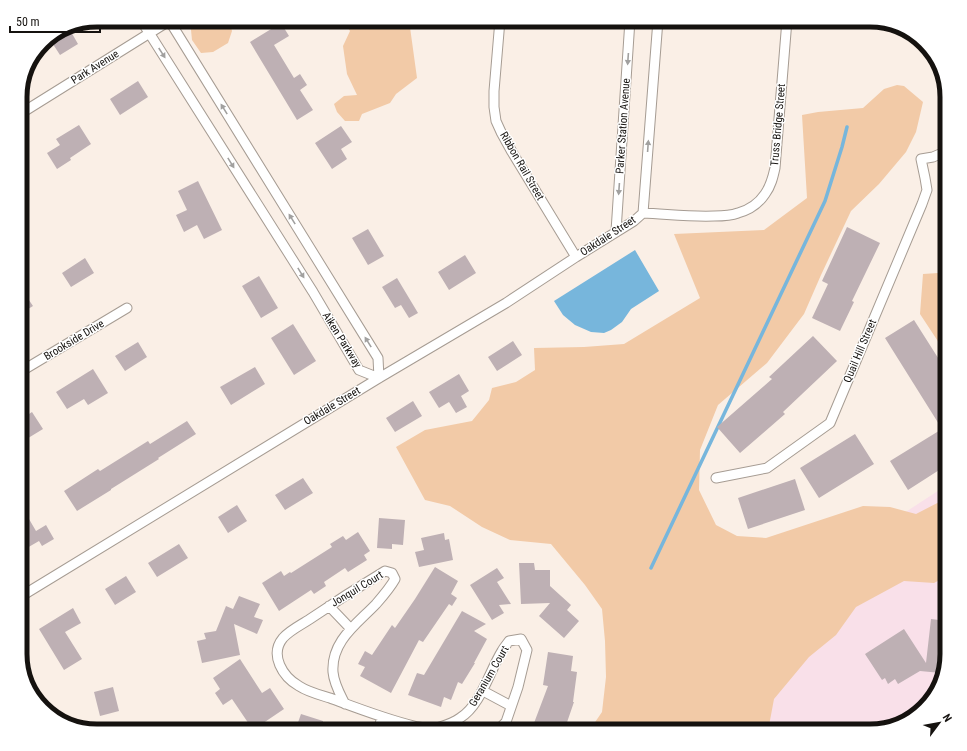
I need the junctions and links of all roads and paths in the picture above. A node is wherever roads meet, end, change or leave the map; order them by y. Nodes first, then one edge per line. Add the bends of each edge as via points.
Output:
1 (145, 27) edge
2 (158, 27) edge
3 (173, 27) edge
4 (499, 27) edge
5 (630, 27) edge
6 (657, 27) edge
7 (785, 27) edge
8 (149, 33) junction
9 (27, 110) edge
10 (940, 154) edge
11 (643, 213) junction
12 (616, 231) junction
13 (576, 257) junction
14 (127, 308) dead end
15 (27, 368) edge
16 (379, 378) junction
17 (716, 478) dead end
18 (27, 593) edge
19 (329, 606) junction
20 (350, 628) junction
21 (483, 691) junction
22 (345, 704) junction
23 (511, 706) junction
24 (382, 717) junction
25 (380, 724) edge
26 (407, 724) edge
27 (450, 724) edge
28 (504, 724) edge

1 - 8 street, Aiken Parkway
2 - 8 street, Park Avenue
16 -> 3 street, Aiken Parkway via 378,358
4 - 13 street, Ribbon Rail Street via 494,91 496,120 512,152
5 -> 12 street, Parker Station Avenue
11 -> 6 street
7 - 11 street, Truss Bridge Street via 775,168 766,194 749,209 730,215
8 - 9 street, Park Avenue
8 -> 16 street, Aiken Parkway via 313,292 358,370
10 - 17 street, Quail Hill Street via 921,159 927,190 830,423 767,468
11 - 12 street, Oakdale Street
12 - 13 street, Oakdale Street
13 - 16 street, Oakdale Street via 506,303
14 - 15 street, Brookside Drive
16 - 18 street, Oakdale Street
19 - 20 street
19 - 20 street, Jonquil Court via 385,571 392,573 395,579 391,586
19 - 22 street, Jonquil Court via 283,638 277,656 279,665 288,678 299,686
20 - 22 street, Jonquil Court via 334,656 333,673
21 - 23 street
21 - 23 street, Geranium Court via 509,641 521,639 527,650
21 - 27 street, Geranium Court via 468,712
22 - 24 street, Jonquil Court
23 - 28 street, Geranium Court
24 - 25 street
24 - 26 street, Geranium Court

